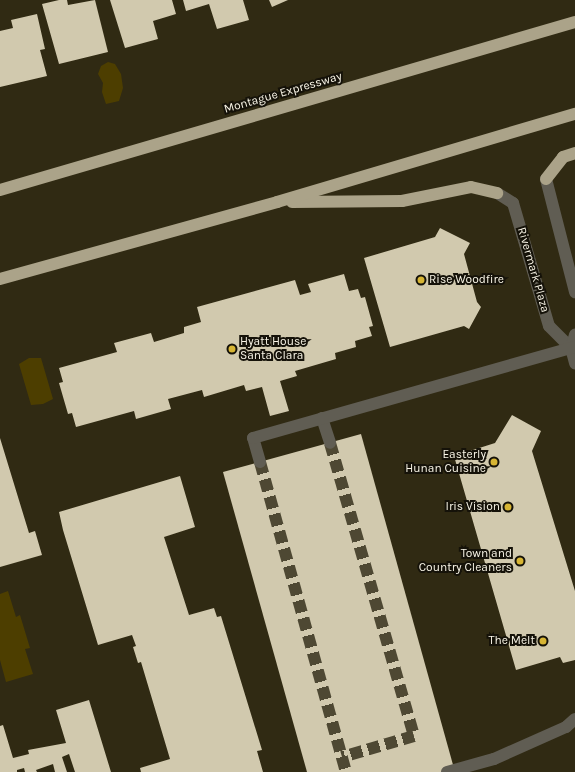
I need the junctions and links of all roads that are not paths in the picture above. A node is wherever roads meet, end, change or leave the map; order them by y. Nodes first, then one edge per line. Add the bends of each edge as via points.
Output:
1 (575, 22) edge
2 (575, 114) edge
3 (575, 153) edge
4 (546, 179) joint
5 (0, 190) edge
6 (497, 193) joint
7 (277, 202) junction
8 (0, 279) edge
9 (575, 292) edge
10 (575, 335) edge
11 (573, 347) edge
12 (575, 363) edge
13 (322, 418) junction
14 (330, 443) tunnel mouth
15 (260, 462) tunnel mouth
16 (575, 719) edge
17 (447, 772) edge

1 - 5 highway, Montague Expressway
2 - 7 highway
3 - 4 highway via 563,157
4 - 9 lane
6 - 7 highway via 471,187 402,201
6 - 11 lane, Rivermark Plaza via 513,203 549,326
7 - 8 highway
10 - 11 lane
11 - 12 lane
11 - 13 lane
13 - 14 lane
13 - 15 lane via 253,438
16 - 17 lane via 566,727 494,759

